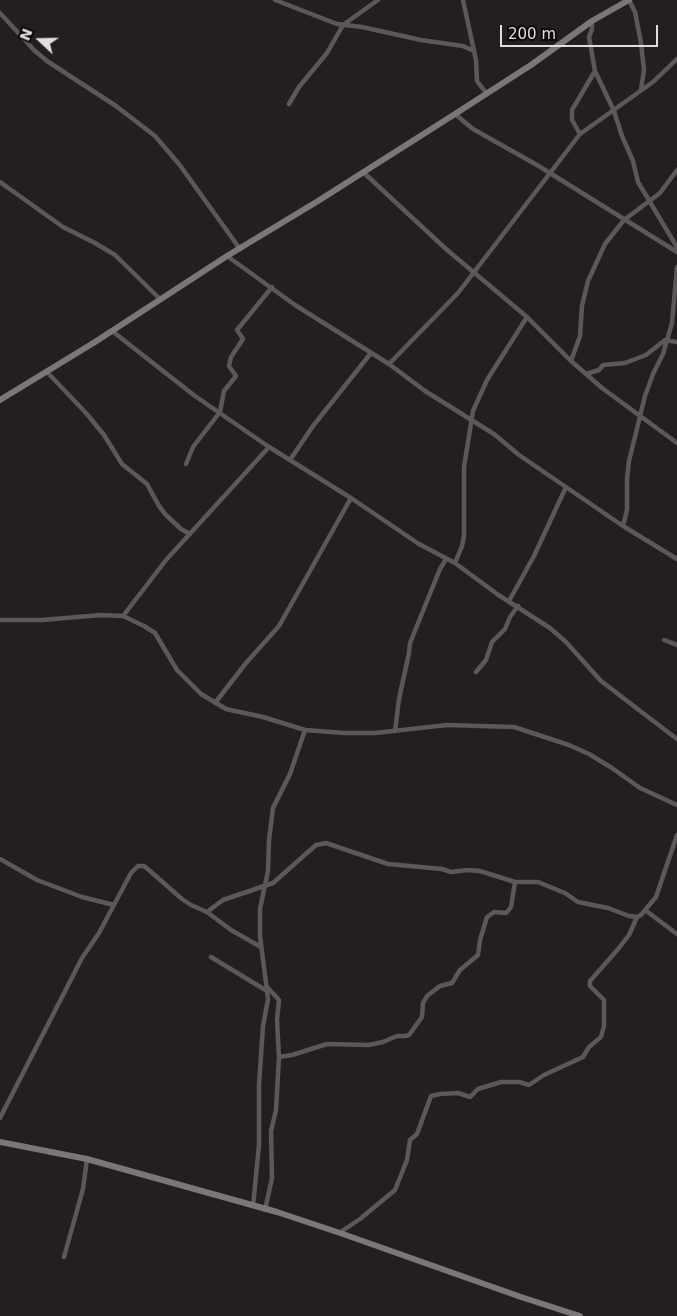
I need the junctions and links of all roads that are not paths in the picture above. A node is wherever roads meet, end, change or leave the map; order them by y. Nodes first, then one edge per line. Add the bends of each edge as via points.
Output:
1 (275, 0) edge
2 (378, 0) edge
3 (463, 0) edge
4 (629, 0) edge
5 (0, 13) edge
6 (592, 21) junction
7 (343, 25) junction
8 (474, 51) junction
9 (677, 60) edge
10 (595, 71) junction
11 (641, 89) junction
12 (486, 94) junction
13 (289, 104) dead end
14 (614, 111) junction
15 (455, 114) junction
16 (580, 134) junction
17 (677, 170) edge
18 (363, 172) junction
19 (549, 174) junction
20 (0, 182) edge
21 (650, 202) junction
22 (624, 220) junction
23 (677, 246) edge
24 (240, 249) junction
25 (677, 252) edge
26 (227, 256) junction
27 (677, 267) edge
28 (474, 272) junction
29 (272, 288) junction
30 (160, 299) junction
31 (527, 317) junction
32 (112, 331) junction
33 (668, 340) junction
34 (677, 342) edge
35 (371, 353) junction
36 (571, 361) junction
37 (388, 364) junction
38 (47, 372) junction
39 (586, 374) junction
40 (0, 400) edge
41 (220, 412) junction
42 (641, 417) junction
43 (471, 420) junction
44 (677, 443) edge
45 (269, 447) junction
46 (290, 460) junction
47 (186, 464) dead end
48 (566, 487) junction
49 (351, 498) junction
50 (623, 526) junction
51 (190, 534) junction
52 (446, 559) junction
53 (677, 559) edge
54 (456, 564) junction
55 (509, 601) junction
56 (518, 606) junction
57 (123, 616) junction
58 (0, 620) edge
59 (664, 640) dead end
60 (677, 645) edge
61 (476, 672) dead end
62 (215, 703) junction
63 (305, 730) junction
64 (395, 731) junction
65 (677, 739) edge
66 (677, 805) edge
67 (677, 835) edge
68 (0, 859) edge
69 (515, 882) junction
70 (264, 887) junction
71 (114, 905) junction
72 (645, 910) junction
73 (208, 912) junction
74 (637, 917) junction
75 (677, 934) edge
76 (261, 947) junction
77 (211, 957) dead end
78 (266, 988) junction
79 (279, 1057) junction
80 (0, 1118) edge
81 (0, 1142) edge
82 (87, 1159) junction
83 (253, 1206) junction
84 (265, 1210) junction
85 (339, 1233) junction
86 (64, 1257) dead end
87 (580, 1316) edge

1 - 7 street
2 - 7 street
3 - 8 street
4 - 6 main road
4 - 11 street via 635,12 641,43 644,70
5 - 24 street via 47,61 155,136
6 - 10 street via 589,37
6 - 12 main road
7 - 8 street via 463,46
7 - 13 street via 327,53
8 - 12 street via 476,81
9 - 11 street
10 - 14 street
10 - 16 street via 572,110 572,120
11 - 14 street
12 - 15 main road
14 - 16 street
14 - 21 street via 638,182
15 - 18 main road
15 - 19 street via 473,129
16 - 19 street
17 - 21 street
18 - 24 main road
18 - 28 street
19 - 22 street
19 - 28 street
20 - 30 street via 63,227 115,255
21 - 22 street
21 - 23 street
22 - 25 street
22 - 36 street via 609,238 591,271 580,336
24 - 26 main road
26 - 29 street
26 - 30 main road
27 - 33 street
28 - 31 street
28 - 37 street via 458,293
29 - 35 street
29 - 41 street via 237,330 243,339 229,366 236,376 224,391
30 - 32 main road
31 - 36 street
31 - 43 street via 487,380
32 - 38 main road
32 - 41 street
33 - 34 street
33 - 39 street via 646,355 625,363 604,365
33 - 42 street via 653,374
35 - 37 street
35 - 46 street
36 - 39 street
37 - 43 street
38 - 40 main road
38 - 51 street via 86,412 122,464 147,484 166,514
39 - 42 street
41 - 45 street
41 - 47 street via 193,447
42 - 44 street
42 - 50 street via 628,469 627,510
43 - 48 street
43 - 54 street via 464,467 464,536
45 - 46 street
45 - 51 street
46 - 49 street
48 - 50 street
48 - 55 street
49 - 52 street
49 - 62 street via 279,626
50 - 53 street
51 - 57 street
52 - 54 street
52 - 64 street via 410,643
54 - 55 street
55 - 56 street
56 - 61 street via 492,642 486,660
56 - 65 street via 566,642 601,681
57 - 58 street
57 - 62 street via 155,633 177,670
59 - 60 street
62 - 63 street via 226,709
63 - 64 street via 360,734
63 - 70 street via 290,774 273,808
64 - 66 street via 447,725 514,728 589,754 640,788
67 - 72 street via 656,897
68 - 71 street via 37,880
69 - 70 street via 480,871 451,872 388,864 326,843 316,845 281,877
69 - 74 street via 538,882 578,902
69 - 79 street via 508,911 494,912 487,917 478,954 460,970 452,983 440,986 427,996 422,1017 409,1035 369,1045 327,1044
70 - 73 street via 223,900
70 - 76 street via 260,909
71 - 73 street via 131,872 138,866 144,866 182,899
71 - 80 street via 77,966
72 - 74 street
72 - 75 street
73 - 76 street
74 - 85 street via 619,948 590,981 590,986 604,1000 604,1026 601,1037 583,1057 529,1085 501,1082 478,1089 470,1096 458,1093 431,1096 417,1134 410,1140 407,1160 395,1190
76 - 78 street
77 - 78 street
78 - 79 street via 279,1000
78 - 83 street via 268,999 263,1026 259,1145
79 - 84 street via 276,1110 270,1140 272,1178
81 - 82 main road
82 - 83 main road
82 - 86 street via 84,1189
83 - 84 main road
84 - 85 main road
85 - 87 main road

